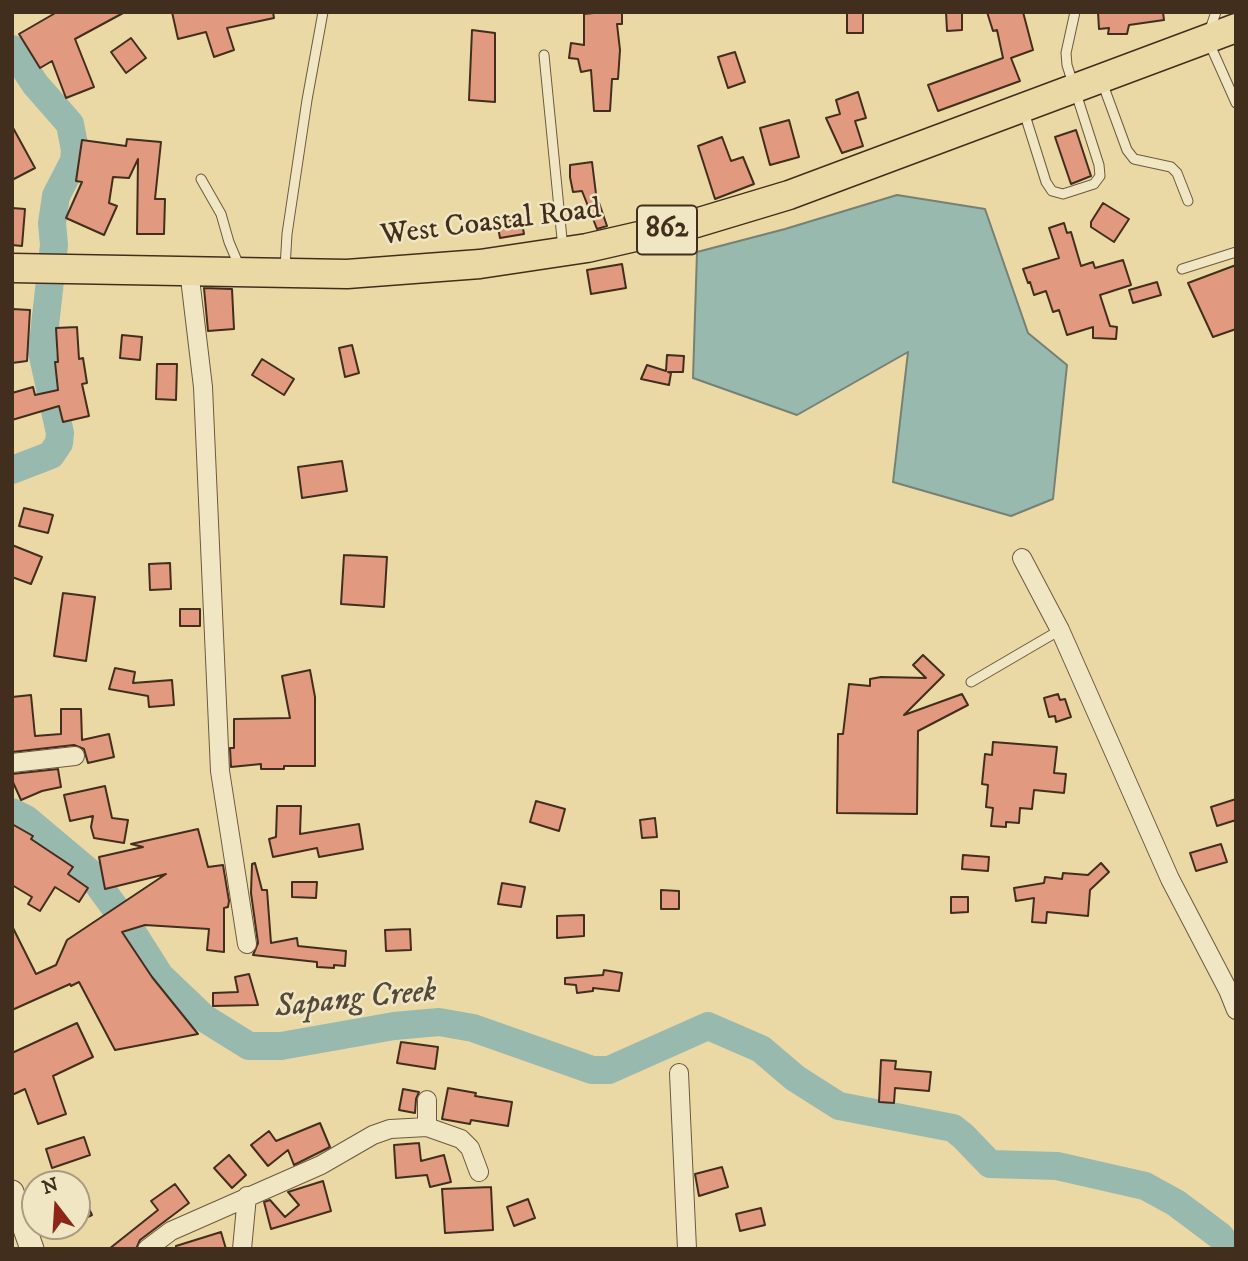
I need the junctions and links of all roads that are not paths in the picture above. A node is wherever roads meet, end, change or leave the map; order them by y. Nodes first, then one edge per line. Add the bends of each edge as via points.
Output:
1 (323, 12) edge
2 (1074, 12) edge
3 (1211, 25) edge
4 (1236, 28) edge
5 (544, 55) dead end
6 (1101, 77) junction
7 (1074, 88) junction
8 (1236, 103) edge
9 (1022, 107) junction
10 (201, 179) dead end
11 (1188, 201) dead end
12 (564, 251) junction
13 (1236, 252) edge
14 (22, 268) edge
15 (189, 270) junction
16 (1182, 270) dead end
17 (242, 272) junction
18 (285, 273) junction
19 (1022, 558) dead end
20 (1060, 630) junction
21 (971, 682) dead end
22 (75, 756) dead end
23 (12, 763) edge
24 (247, 944) dead end
25 (1236, 1010) edge
26 (679, 1073) dead end
27 (427, 1100) dead end
28 (427, 1127) junction
29 (479, 1172) dead end
30 (12, 1192) edge
31 (247, 1196) junction
32 (32, 1249) edge
33 (147, 1249) edge
34 (242, 1249) edge
35 (687, 1249) edge

1 - 18 lane via 287,234
2 - 7 lane via 1066,53
3 - 4 main road, West Coastal Road / 862
3 - 6 main road, West Coastal Road / 862
3 - 8 lane
5 - 12 lane
6 - 7 main road, West Coastal Road / 862
6 - 11 lane via 1134,159 1171,167
7 - 9 main road, West Coastal Road / 862
7 - 9 lane via 1099,165 1100,176 1094,184 1063,194 1052,191
9 - 12 main road, West Coastal Road / 862 via 789,195 696,223
10 - 17 lane via 221,214
12 - 18 main road, West Coastal Road / 862 via 480,264 347,274
13 - 16 lane
14 - 15 main road, West Coastal Road / 862
15 - 17 main road, West Coastal Road / 862
15 - 24 street via 203,387 220,771
17 - 18 main road, West Coastal Road / 862
19 - 20 street
20 - 21 lane
20 - 25 street via 1170,879
22 - 23 street
26 - 35 street
27 - 28 street
28 - 29 street via 461,1139 470,1148
28 - 31 street via 373,1135 321,1165
30 - 32 street
31 - 33 street via 170,1231
31 - 34 street

